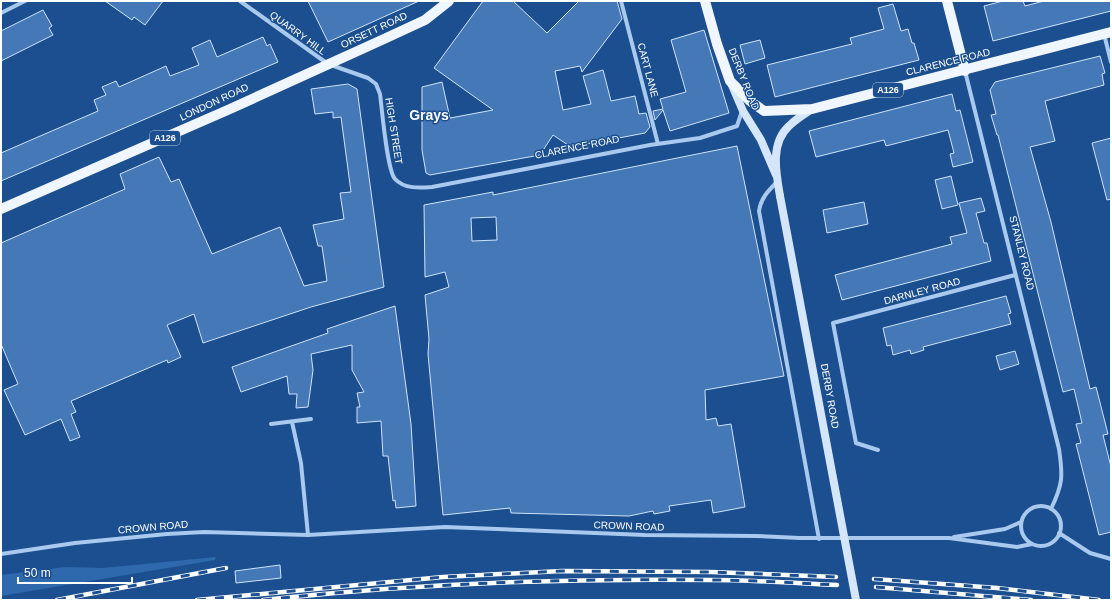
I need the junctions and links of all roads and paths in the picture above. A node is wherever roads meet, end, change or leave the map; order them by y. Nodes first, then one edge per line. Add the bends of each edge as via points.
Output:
1 (25, 1) edge
2 (240, 1) edge
3 (449, 1) edge
4 (621, 1) edge
5 (705, 1) edge
6 (947, 1) edge
7 (1, 13) edge
8 (1108, 33) edge
9 (1111, 62) edge
10 (328, 64) junction
11 (965, 71) junction
12 (730, 81) junction
13 (812, 109) junction
14 (743, 111) junction
15 (658, 144) junction
16 (777, 179) junction
17 (404, 186) joint
18 (1, 209) edge
19 (1015, 275) junction
20 (312, 419) dead end
21 (292, 422) junction
22 (271, 424) dead end
23 (878, 450) dead end
24 (1051, 509) junction
25 (1021, 522) junction
26 (1060, 533) junction
27 (308, 535) junction
28 (949, 538) junction
29 (819, 539) junction
30 (1032, 544) junction
31 (1, 554) edge
32 (1111, 559) edge
33 (856, 600) edge

1 - 7 street
2 - 10 street, QUARRY HILL
3 - 10 main road, ORSETT ROAD / A126 via 425,20
4 - 15 street, CART LANE
5 - 12 main road, DERBY ROAD / A126
6 - 11 main road, STANLEY ROAD
8 - 9 street
8 - 11 main road, CLARENCE ROAD / A126
10 - 17 street, HIGH STREET via 368,78 376,84 380,94 390,164 394,178
10 - 18 main road, LONDON ROAD / A126
11 - 13 main road, CLARENCE ROAD / A126
11 - 19 street, STANLEY ROAD
12 - 13 main road, CLARENCE ROAD / A126 via 764,111
12 - 14 main road, DERBY ROAD
13 - 16 main road via 788,126 781,136 776,150
14 - 15 street, CLARENCE ROAD via 737,126 700,138
14 - 16 main road, DERBY ROAD via 761,140
15 - 17 street, CLARENCE ROAD via 432,187
16 - 29 street via 760,203 759,211
16 - 33 main road, DERBY ROAD, bridge
19 - 23 street, DARNLEY ROAD via 832,323 856,443
19 - 24 street, STANLEY ROAD via 1059,449 1062,473 1060,490
20 - 21 street
21 - 22 street
21 - 27 street via 300,463
24 - 25 street via 1039,506 1033,508
24 - 26 street via 1060,522
25 - 28 street, CROWN ROAD via 1006,529
25 - 30 street via 1023,535
26 - 30 street via 1051,544
26 - 32 street via 1090,553
27 - 29 street, CROWN ROAD via 445,527
27 - 31 street, CROWN ROAD via 210,532 167,534 75,543
28 - 29 street, CROWN ROAD
28 - 30 street, CROWN ROAD via 1016,547

